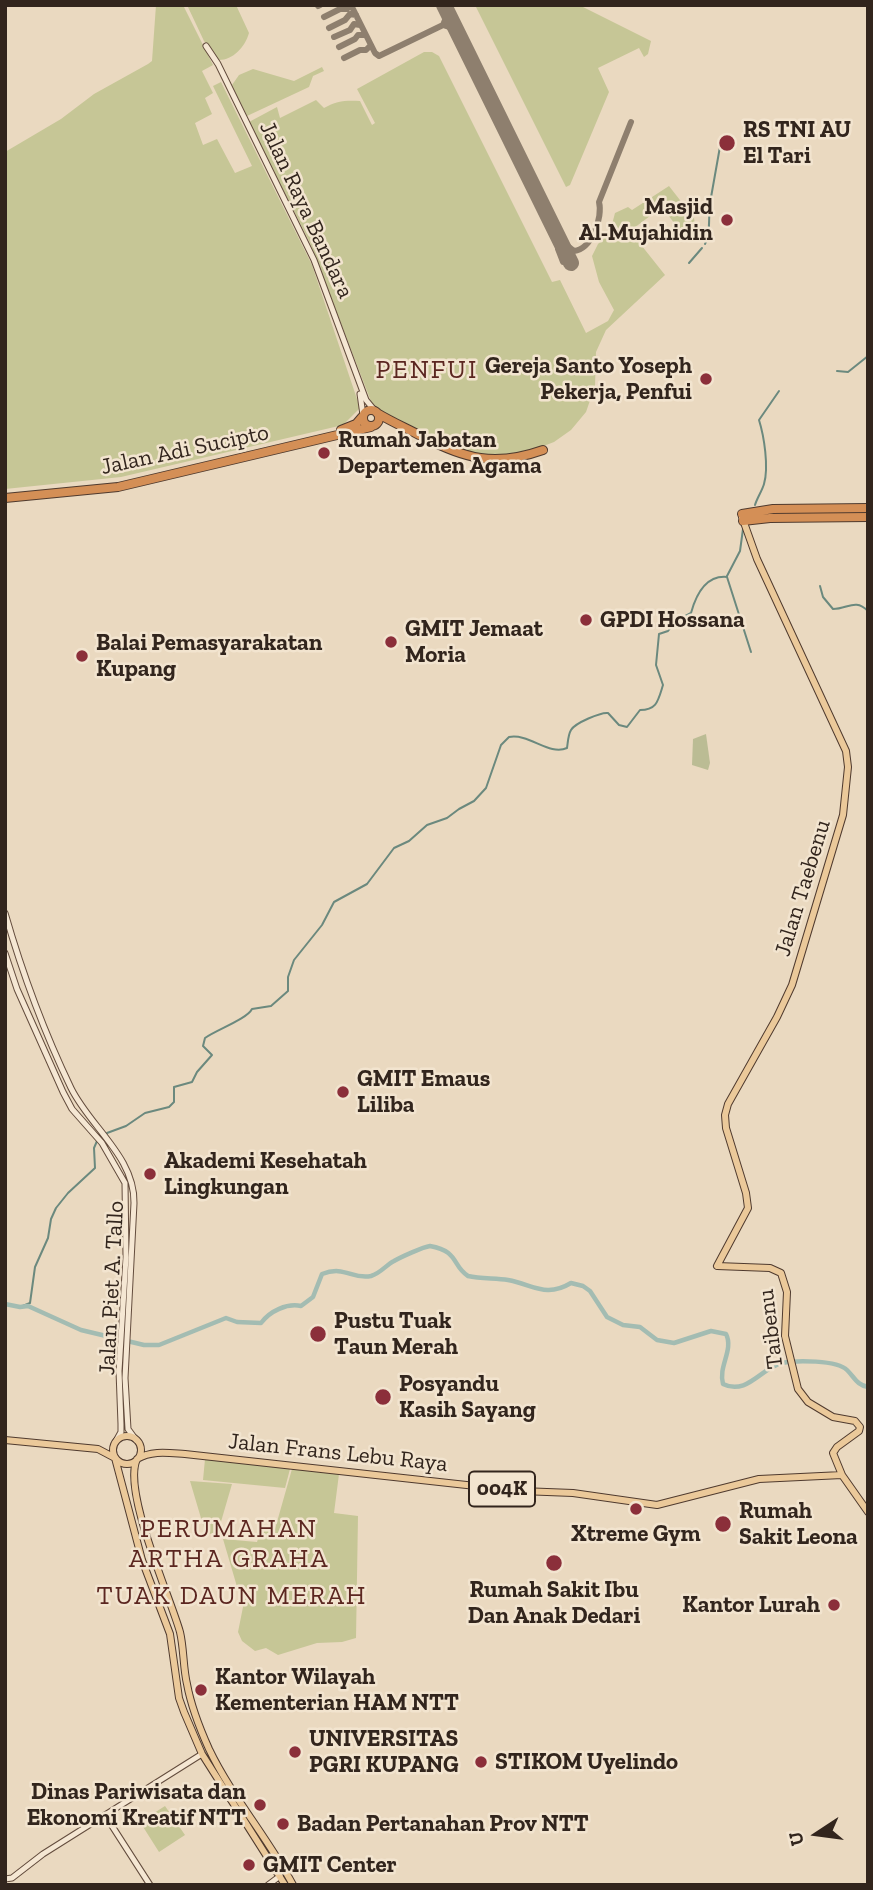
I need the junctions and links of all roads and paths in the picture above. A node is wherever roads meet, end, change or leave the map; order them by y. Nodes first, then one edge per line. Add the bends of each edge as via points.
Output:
1 (216, 65) dead end
2 (304, 241) junction
3 (376, 412) junction
4 (363, 416) junction
5 (372, 427) junction
6 (401, 427) junction
7 (543, 450) dead end
8 (265, 451) junction
9 (5, 496) edge
10 (868, 508) edge
11 (868, 517) edge
12 (744, 523) junction
13 (5, 913) edge
14 (5, 953) edge
15 (22, 967) junction
16 (12, 971) junction
17 (42, 1018) junction
18 (32, 1022) junction
19 (101, 1139) junction
20 (717, 1266) joint
21 (123, 1362) junction
22 (5, 1440) edge
23 (136, 1440) junction
24 (116, 1441) junction
25 (98, 1449) junction
26 (159, 1452) junction
27 (115, 1458) junction
28 (138, 1459) junction
29 (842, 1475) junction
30 (868, 1512) edge
31 (153, 1553) junction
32 (141, 1555) junction
33 (186, 1676) junction
34 (176, 1678) junction
35 (202, 1754) junction
36 (243, 1813) junction
37 (105, 1815) junction
38 (280, 1876) junction
39 (5, 1879) edge
40 (150, 1885) edge
41 (268, 1885) edge
42 (285, 1885) edge
43 (293, 1885) edge

1 - 2 main road, Jalan Raya Bandara
2 - 3 main road, Jalan Raya Bandara via 366,400
2 - 4 main road, Jalan Raya Bandara via 360,393
3 - 4 highway via 368,410
3 - 5 highway via 379,421
3 - 6 highway
4 - 5 highway via 365,424
4 - 8 highway, Jalan Adi Sucipto via 335,432
5 - 6 highway, Jalan Adi Sucipto
5 - 8 highway, Jalan Adi Sucipto
6 - 7 highway via 450,451 481,459 507,459
8 - 9 highway, Jalan Adi Sucipto via 119,482
10 - 12 highway via 773,509
11 - 12 highway via 780,517
12 - 20 main road, Jalan Taebenu via 846,752 847,785 843,815 792,985 727,1104 726,1128 748,1208
13 - 15 main road, Jalan Piet A. Tallo
14 - 16 main road, Jalan Piet A. Tallo
15 - 16 main road
15 - 17 main road, Jalan Piet A. Tallo
16 - 18 main road, Jalan Piet A. Tallo
17 - 18 main road
17 - 19 main road, Jalan Piet A. Tallo via 74,1094
18 - 19 main road, Jalan Piet A. Tallo via 68,1102
19 - 21 main road, Jalan Piet A. Tallo via 125,1183
20 - 29 main road, Taibenu via 774,1268 781,1273 787,1292 785,1326 798,1389 808,1402 836,1418 855,1421 860,1430 834,1450
21 - 23 main road, Jalan Piet A. Tallo via 128,1426
21 - 24 main road, Jalan Piet A. Tallo
22 - 25 main road
23 - 24 main road via 126,1436
23 - 26 main road, Jalan Frans Lebu Raya / 004K
23 - 28 main road
24 - 25 main road
24 - 27 main road
25 - 27 main road
26 - 28 main road, Jalan Frans Lebu Raya / 004K
26 - 29 main road, Jalan Frans Lebu Raya / 004K via 656,1505 759,1479
27 - 28 main road via 127,1464
27 - 32 main road
28 - 31 main road via 134,1475
29 - 30 main road
31 - 32 main road
31 - 33 main road via 179,1631
32 - 34 main road via 170,1634
33 - 34 main road
33 - 36 main road via 209,1749
34 - 35 main road via 181,1706
35 - 36 main road
35 - 37 main road
36 - 38 main road
36 - 43 main road
37 - 39 main road
37 - 40 main road
38 - 41 main road
38 - 42 main road

